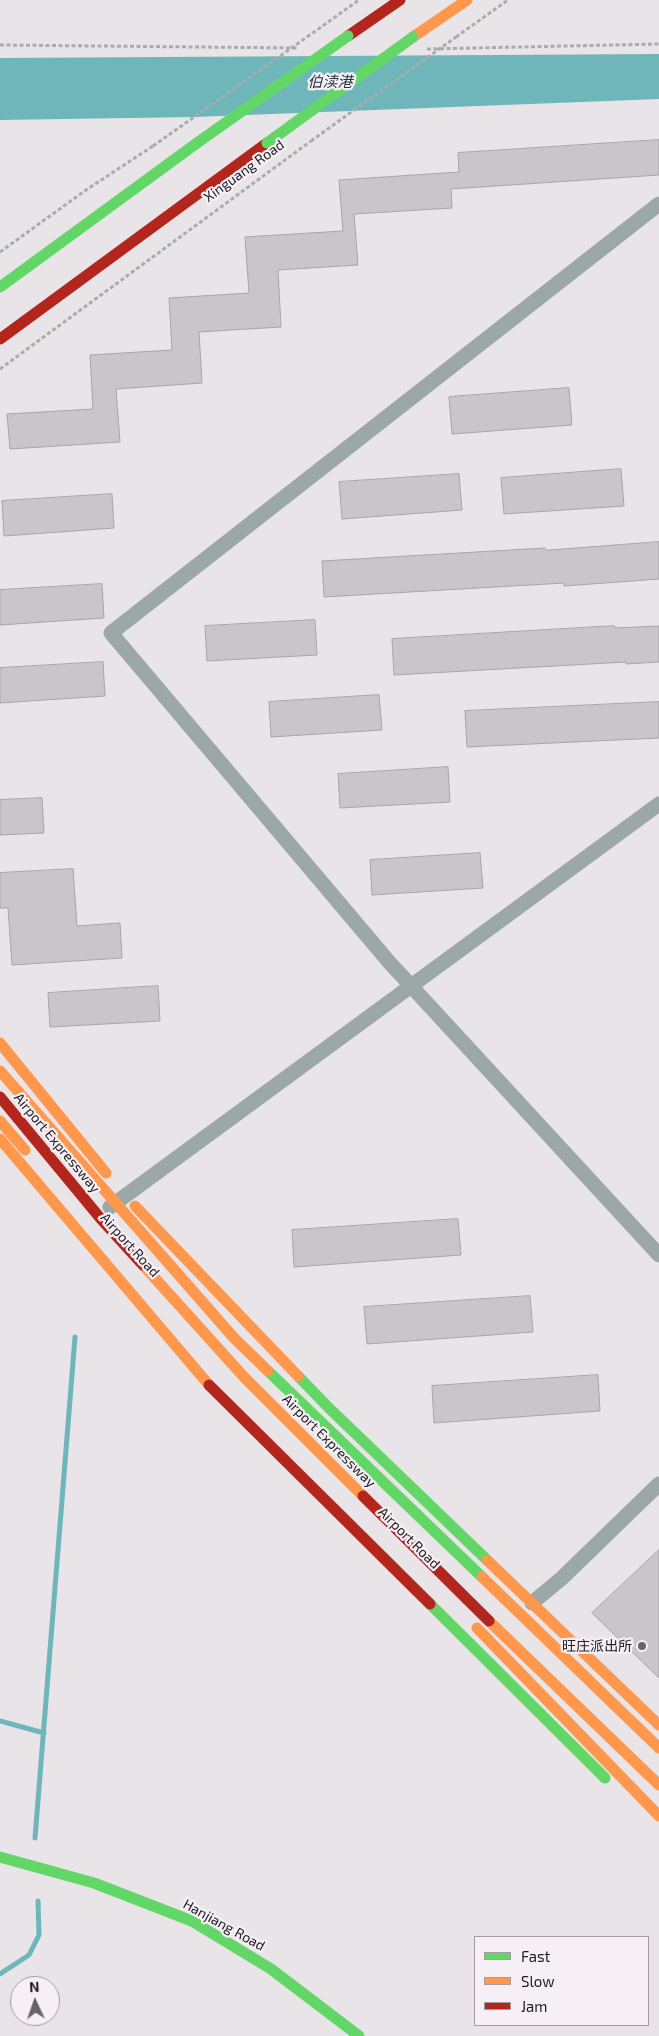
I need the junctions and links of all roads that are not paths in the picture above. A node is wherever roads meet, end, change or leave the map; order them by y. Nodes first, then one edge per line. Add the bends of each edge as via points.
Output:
1 (400, 0) edge
2 (467, 0) edge
3 (659, 204) edge
4 (0, 287) edge
5 (0, 338) edge
6 (659, 804) edge
7 (411, 986) junction
8 (0, 1043) edge
9 (0, 1071) edge
10 (0, 1097) edge
11 (0, 1121) edge
12 (0, 1139) edge
13 (32, 1158) dead end
14 (119, 1188) junction
15 (72, 1202) dead end
16 (90, 1222) junction
17 (659, 1255) edge
18 (188, 1333) dead end
19 (235, 1384) dead end
20 (291, 1440) dead end
21 (659, 1484) edge
22 (532, 1603) junction
23 (472, 1623) dead end
24 (659, 1725) edge
25 (659, 1748) edge
26 (659, 1785) edge
27 (659, 1816) edge
28 (659, 1825) edge
29 (0, 1857) edge
30 (359, 2036) edge

1 - 4 main road, bridge
2 - 5 main road, Xinguang Road, bridge
3 - 7 street via 111,633
6 - 7 street
7 - 14 street
7 - 17 street
8 - 14 main road
9 - 25 main road, Airport Expressway, bridge via 234,1338
10 - 26 main road, Airport Expressway, bridge via 102,1219 244,1377
11 - 13 main road
12 - 28 main road via 198,1374 605,1778
14 - 16 street
14 - 22 main road via 329,1408
15 - 16 main road, Airport Road
16 - 18 main road, Airport Road
19 - 20 main road
21 - 22 street
22 - 24 main road
23 - 27 main road
29 - 30 main road, Hanjiang Road via 94,1883 192,1921 271,1969

